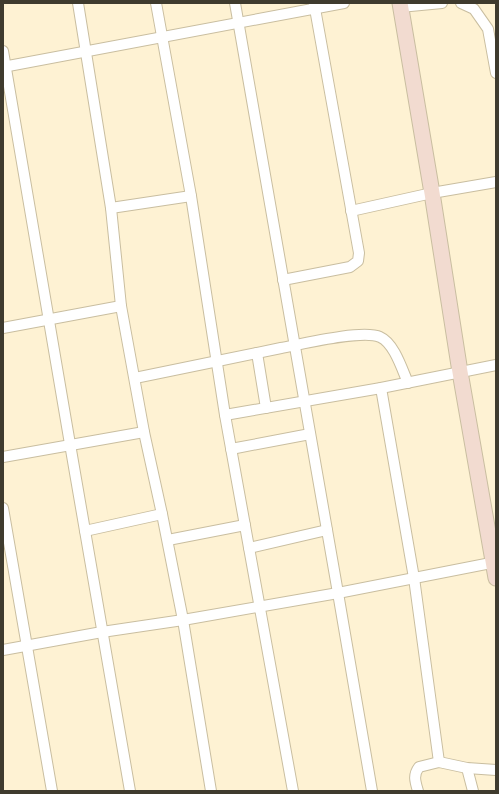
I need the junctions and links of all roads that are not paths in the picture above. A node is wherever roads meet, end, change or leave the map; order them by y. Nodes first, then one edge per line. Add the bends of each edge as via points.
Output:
1 (78, 3) edge
2 (156, 3) edge
3 (235, 3) edge
4 (344, 3) edge
5 (437, 3) edge
6 (461, 3) edge
7 (400, 5) edge
8 (314, 6) edge
9 (238, 23) junction
10 (492, 28) edge
11 (162, 36) junction
12 (3, 51) edge
13 (86, 51) junction
14 (4, 66) edge
15 (496, 73) edge
16 (496, 182) edge
17 (432, 193) junction
18 (191, 196) junction
19 (111, 208) junction
20 (351, 211) junction
21 (283, 280) junction
22 (121, 306) junction
23 (49, 319) junction
24 (3, 328) edge
25 (294, 346) junction
26 (257, 353) junction
27 (217, 360) junction
28 (496, 366) edge
29 (460, 372) junction
30 (135, 378) junction
31 (408, 383) junction
32 (381, 388) junction
33 (304, 401) junction
34 (266, 408) junction
35 (225, 415) junction
36 (144, 432) junction
37 (310, 434) junction
38 (70, 444) junction
39 (231, 449) junction
40 (3, 457) edge
41 (3, 508) edge
42 (162, 514) junction
43 (246, 525) junction
44 (327, 530) junction
45 (85, 531) junction
46 (168, 540) junction
47 (249, 548) junction
48 (495, 562) edge
49 (414, 578) junction
50 (496, 578) edge
51 (338, 593) junction
52 (260, 606) junction
53 (183, 620) junction
54 (102, 632) junction
55 (27, 646) junction
56 (3, 650) edge
57 (439, 762) junction
58 (467, 768) junction
59 (496, 770) edge
60 (52, 791) edge
61 (130, 791) edge
62 (211, 791) edge
63 (293, 791) edge
64 (372, 791) edge
65 (418, 791) edge
66 (473, 791) edge

1 - 13 street
2 - 11 street
3 - 9 street
4 - 8 street
5 - 7 street
6 - 10 street via 474,9
7 - 17 street
8 - 9 street
8 - 20 street
9 - 11 street
9 - 21 street
10 - 15 street
11 - 13 street
11 - 18 street
12 - 14 street
13 - 14 street
13 - 19 street
14 - 23 street
16 - 17 street
17 - 20 street
17 - 29 street
18 - 19 street
18 - 27 street
19 - 22 street
20 - 21 street via 359,253 358,261 350,267
21 - 25 street
22 - 23 street
22 - 30 street
23 - 24 street
23 - 38 street
25 - 26 street
25 - 31 street via 339,337 379,336 391,345
25 - 33 street
26 - 27 street
26 - 34 street
27 - 30 street
27 - 35 street
28 - 29 street
29 - 31 street
29 - 48 street
30 - 36 street
31 - 32 street
32 - 33 street
32 - 49 street
33 - 34 street
33 - 37 street
34 - 35 street
35 - 39 street
36 - 38 street
36 - 42 street
37 - 39 street
37 - 44 street
38 - 40 street
38 - 45 street
39 - 43 street
41 - 55 street
42 - 45 street
42 - 46 street
43 - 46 street
43 - 47 street
44 - 47 street
44 - 51 street
45 - 54 street
46 - 53 street
47 - 52 street
48 - 49 street
48 - 50 street
49 - 51 street
49 - 57 street
51 - 52 street
51 - 64 street
52 - 53 street
52 - 63 street
53 - 54 street
53 - 62 street
54 - 55 street
54 - 61 street
55 - 56 street
55 - 60 street
57 - 58 street
57 - 65 street via 419,766 415,772
58 - 59 street
58 - 66 street

